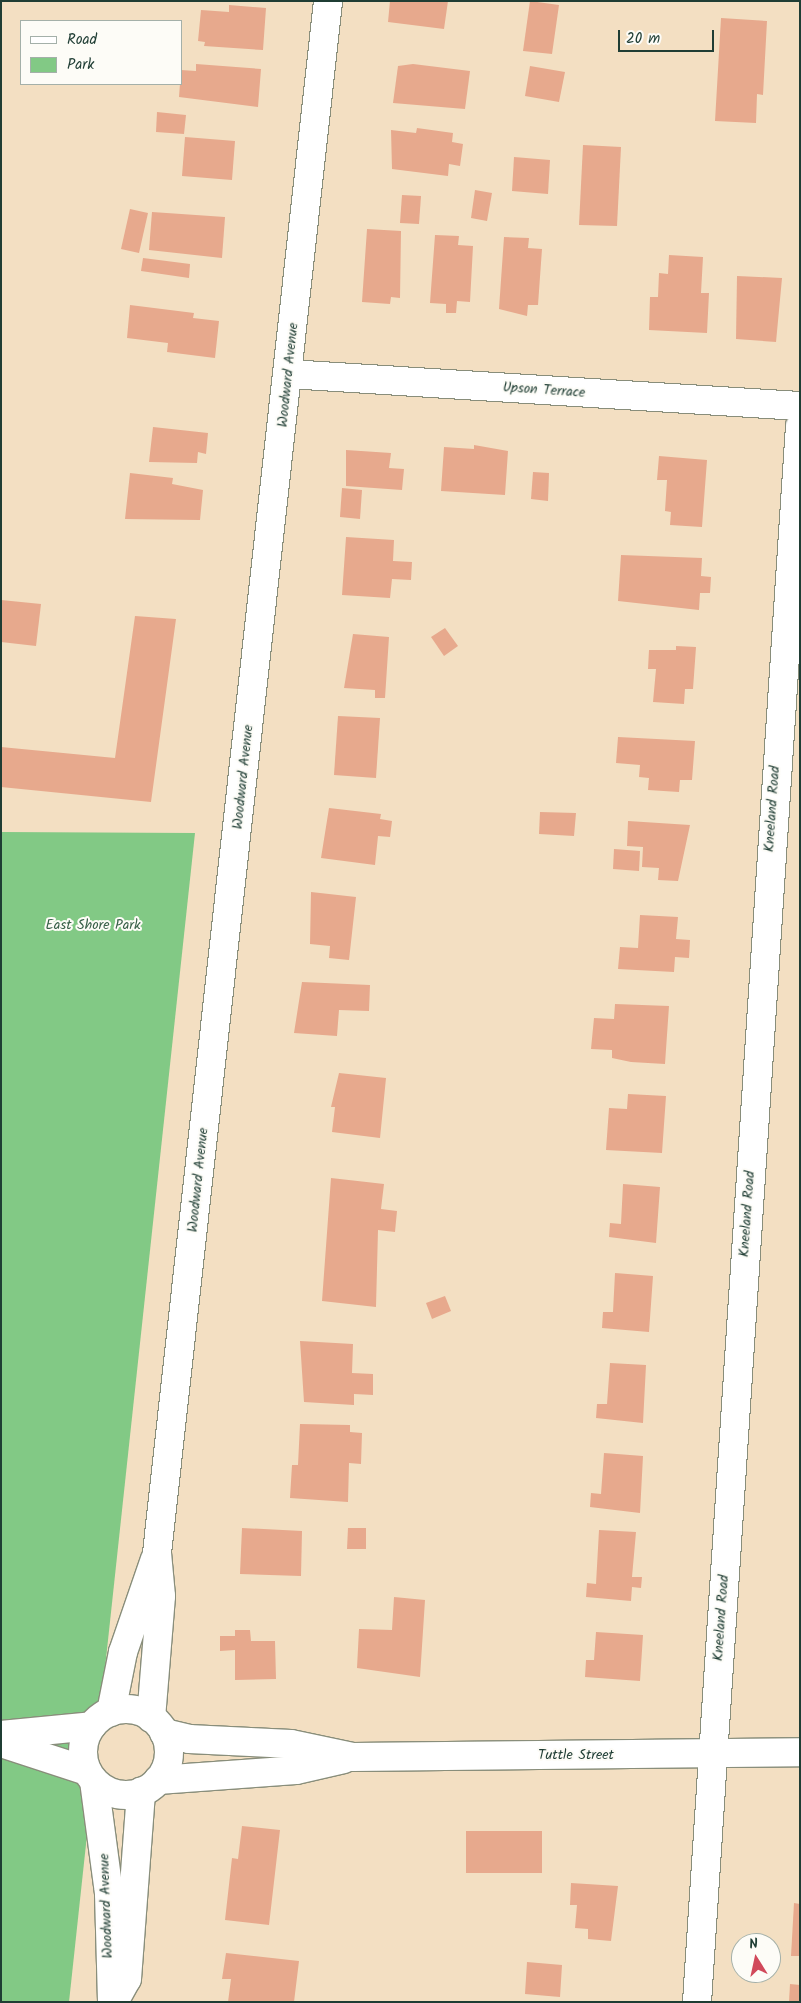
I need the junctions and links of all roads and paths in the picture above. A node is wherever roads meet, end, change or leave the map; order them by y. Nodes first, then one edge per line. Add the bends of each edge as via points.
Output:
1 (328, 1) edge
2 (288, 374) junction
3 (800, 406) edge
4 (800, 426) edge
5 (158, 1553) junction
6 (101, 1719) junction
7 (158, 1725) junction
8 (1, 1735) edge
9 (1, 1744) edge
10 (800, 1752) edge
11 (712, 1754) junction
12 (353, 1757) junction
13 (90, 1776) junction
14 (150, 1786) junction
15 (113, 2002) edge
16 (697, 2002) edge

1 - 2 street, Woodward Avenue
2 - 3 street, Upson Terrace
2 - 5 street, Woodward Avenue
4 - 11 street, Kneeland Road
5 - 6 street, Woodward Avenue
5 - 7 street, Woodward Avenue via 161,1596
6 - 7 street via 139,1711
6 - 8 street
6 - 13 street via 83,1748
7 - 12 street, Tuttle Street via 189,1739 291,1744
7 - 14 street via 168,1758
9 - 13 street
10 - 11 street, Tuttle Street
11 - 12 street, Tuttle Street
11 - 16 street, Kneeland Road
12 - 14 street, Tuttle Street via 296,1770
13 - 14 street via 116,1794
13 - 15 street, Woodward Avenue via 109,1894
14 - 15 street, Woodward Avenue via 127,1979

